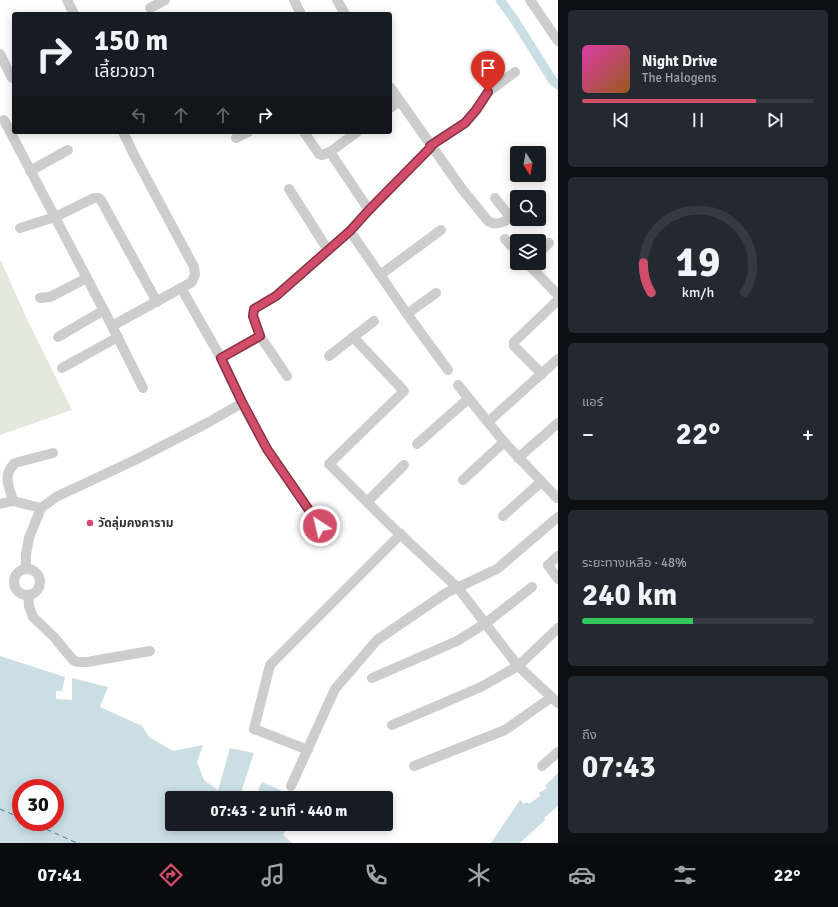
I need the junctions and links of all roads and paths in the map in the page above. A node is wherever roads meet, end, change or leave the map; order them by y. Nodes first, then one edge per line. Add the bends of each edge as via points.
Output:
1 (67, 0) edge
2 (166, 0) edge
3 (294, 0) edge
4 (337, 0) edge
5 (530, 0) edge
6 (150, 8) dead end
7 (73, 12) edge
8 (300, 12) edge
9 (344, 12) edge
10 (558, 41) edge
11 (1, 58) edge
12 (515, 72) dead end
13 (12, 78) dead end
14 (392, 90) edge
15 (399, 101) junction
16 (392, 106) edge
17 (12, 117) edge
18 (2, 121) edge
19 (124, 134) edge
20 (244, 134) edge
21 (305, 134) edge
22 (354, 134) edge
23 (236, 138) dead end
24 (431, 146) junction
25 (68, 150) dead end
26 (330, 152) junction
27 (30, 170) junction
28 (289, 189) dead end
29 (495, 198) dead end
30 (369, 210) junction
31 (510, 211) edge
32 (510, 216) edge
33 (55, 217) junction
34 (20, 228) dead end
35 (441, 230) dead end
36 (350, 231) junction
37 (505, 239) dead end
38 (549, 243) dead end
39 (510, 244) edge
40 (546, 246) edge
41 (328, 250) junction
42 (535, 270) edge
43 (380, 275) junction
44 (87, 278) junction
45 (181, 288) junction
46 (436, 293) dead end
47 (558, 295) edge
48 (40, 298) dead end
49 (558, 300) edge
50 (157, 302) junction
51 (104, 310) junction
52 (407, 314) junction
53 (374, 321) dead end
54 (112, 326) junction
55 (260, 336) junction
56 (58, 337) dead end
57 (118, 337) junction
58 (353, 337) junction
59 (329, 356) dead end
60 (221, 358) junction
61 (558, 359) edge
62 (62, 368) dead end
63 (448, 370) dead end
64 (542, 374) junction
65 (287, 376) dead end
66 (458, 385) dead end
67 (143, 388) dead end
68 (468, 399) junction
69 (242, 402) junction
70 (488, 422) junction
71 (558, 423) edge
72 (504, 442) junction
73 (417, 444) dead end
74 (53, 453) dead end
75 (518, 458) junction
76 (404, 465) dead end
77 (3, 477) edge
78 (463, 480) dead end
79 (541, 482) junction
80 (11, 494) junction
81 (557, 498) dead end
82 (367, 502) junction
83 (0, 504) edge
84 (41, 508) junction
85 (503, 516) dead end
86 (558, 517) edge
87 (320, 526) dead end
88 (400, 534) junction
89 (558, 556) edge
90 (26, 569) junction
91 (558, 579) edge
92 (532, 587) dead end
93 (458, 588) junction
94 (28, 595) junction
95 (486, 624) junction
96 (558, 628) edge
97 (150, 651) dead end
98 (518, 666) junction
99 (372, 678) dead end
100 (555, 700) edge
101 (392, 725) dead end
102 (308, 750) junction
103 (558, 752) edge
104 (414, 766) dead end
105 (542, 766) dead end
106 (291, 786) dead end

1 - 7 street
2 - 6 street
3 - 8 street
4 - 9 street
5 - 10 street
11 - 13 street
12 - 24 street via 488,92 465,123
14 - 15 street
15 - 16 street
15 - 24 street
17 - 18 street
18 - 27 street
19 - 45 street via 194,267 192,282
20 - 23 street
21 - 26 street via 319,154
22 - 26 street
24 - 30 street
24 - 32 street via 488,221 497,224
25 - 27 street
26 - 30 street
27 - 33 street
28 - 41 street
29 - 31 street
30 - 36 street
33 - 34 street
33 - 44 street
33 - 50 street via 94,198 101,200
35 - 43 street
36 - 41 street
36 - 43 street
37 - 39 street
38 - 40 street
41 - 55 street via 276,296 254,309 253,316
42 - 47 street
43 - 52 street
44 - 48 street via 50,297
44 - 51 street
45 - 50 street
45 - 60 street
46 - 52 street
49 - 64 street via 514,342 514,346
50 - 54 street
51 - 54 street
51 - 56 street
52 - 63 street
53 - 58 street
54 - 57 street
55 - 60 street
55 - 65 street
57 - 62 street
57 - 67 street
58 - 59 street
58 - 82 street via 404,391 329,464
60 - 69 street
61 - 64 street
64 - 70 street
66 - 68 street
68 - 70 street
68 - 73 street
69 - 84 street via 135,460 56,497
69 - 87 street via 267,449
70 - 72 street
71 - 75 street
72 - 75 street
72 - 78 street
74 - 77 street via 15,463
75 - 79 street
76 - 82 street
77 - 80 street
79 - 81 street
79 - 85 street
80 - 83 street
80 - 84 street
82 - 88 street
84 - 90 street via 29,538
86 - 93 street via 497,569
88 - 93 street
88 - 102 street via 270,665 254,729
89 - 91 street via 548,565
90 - 94 street via 33,571 40,581 38,588
90 - 94 street via 16,575 14,586 17,591
92 - 95 street
93 - 95 street
93 - 102 street via 446,593 377,640 335,689
94 - 97 street via 33,617 73,660 87,662
95 - 98 street
95 - 99 street via 457,641
96 - 98 street
98 - 100 street
98 - 101 street via 481,687
100 - 104 street via 504,730
102 - 106 street
103 - 105 street

